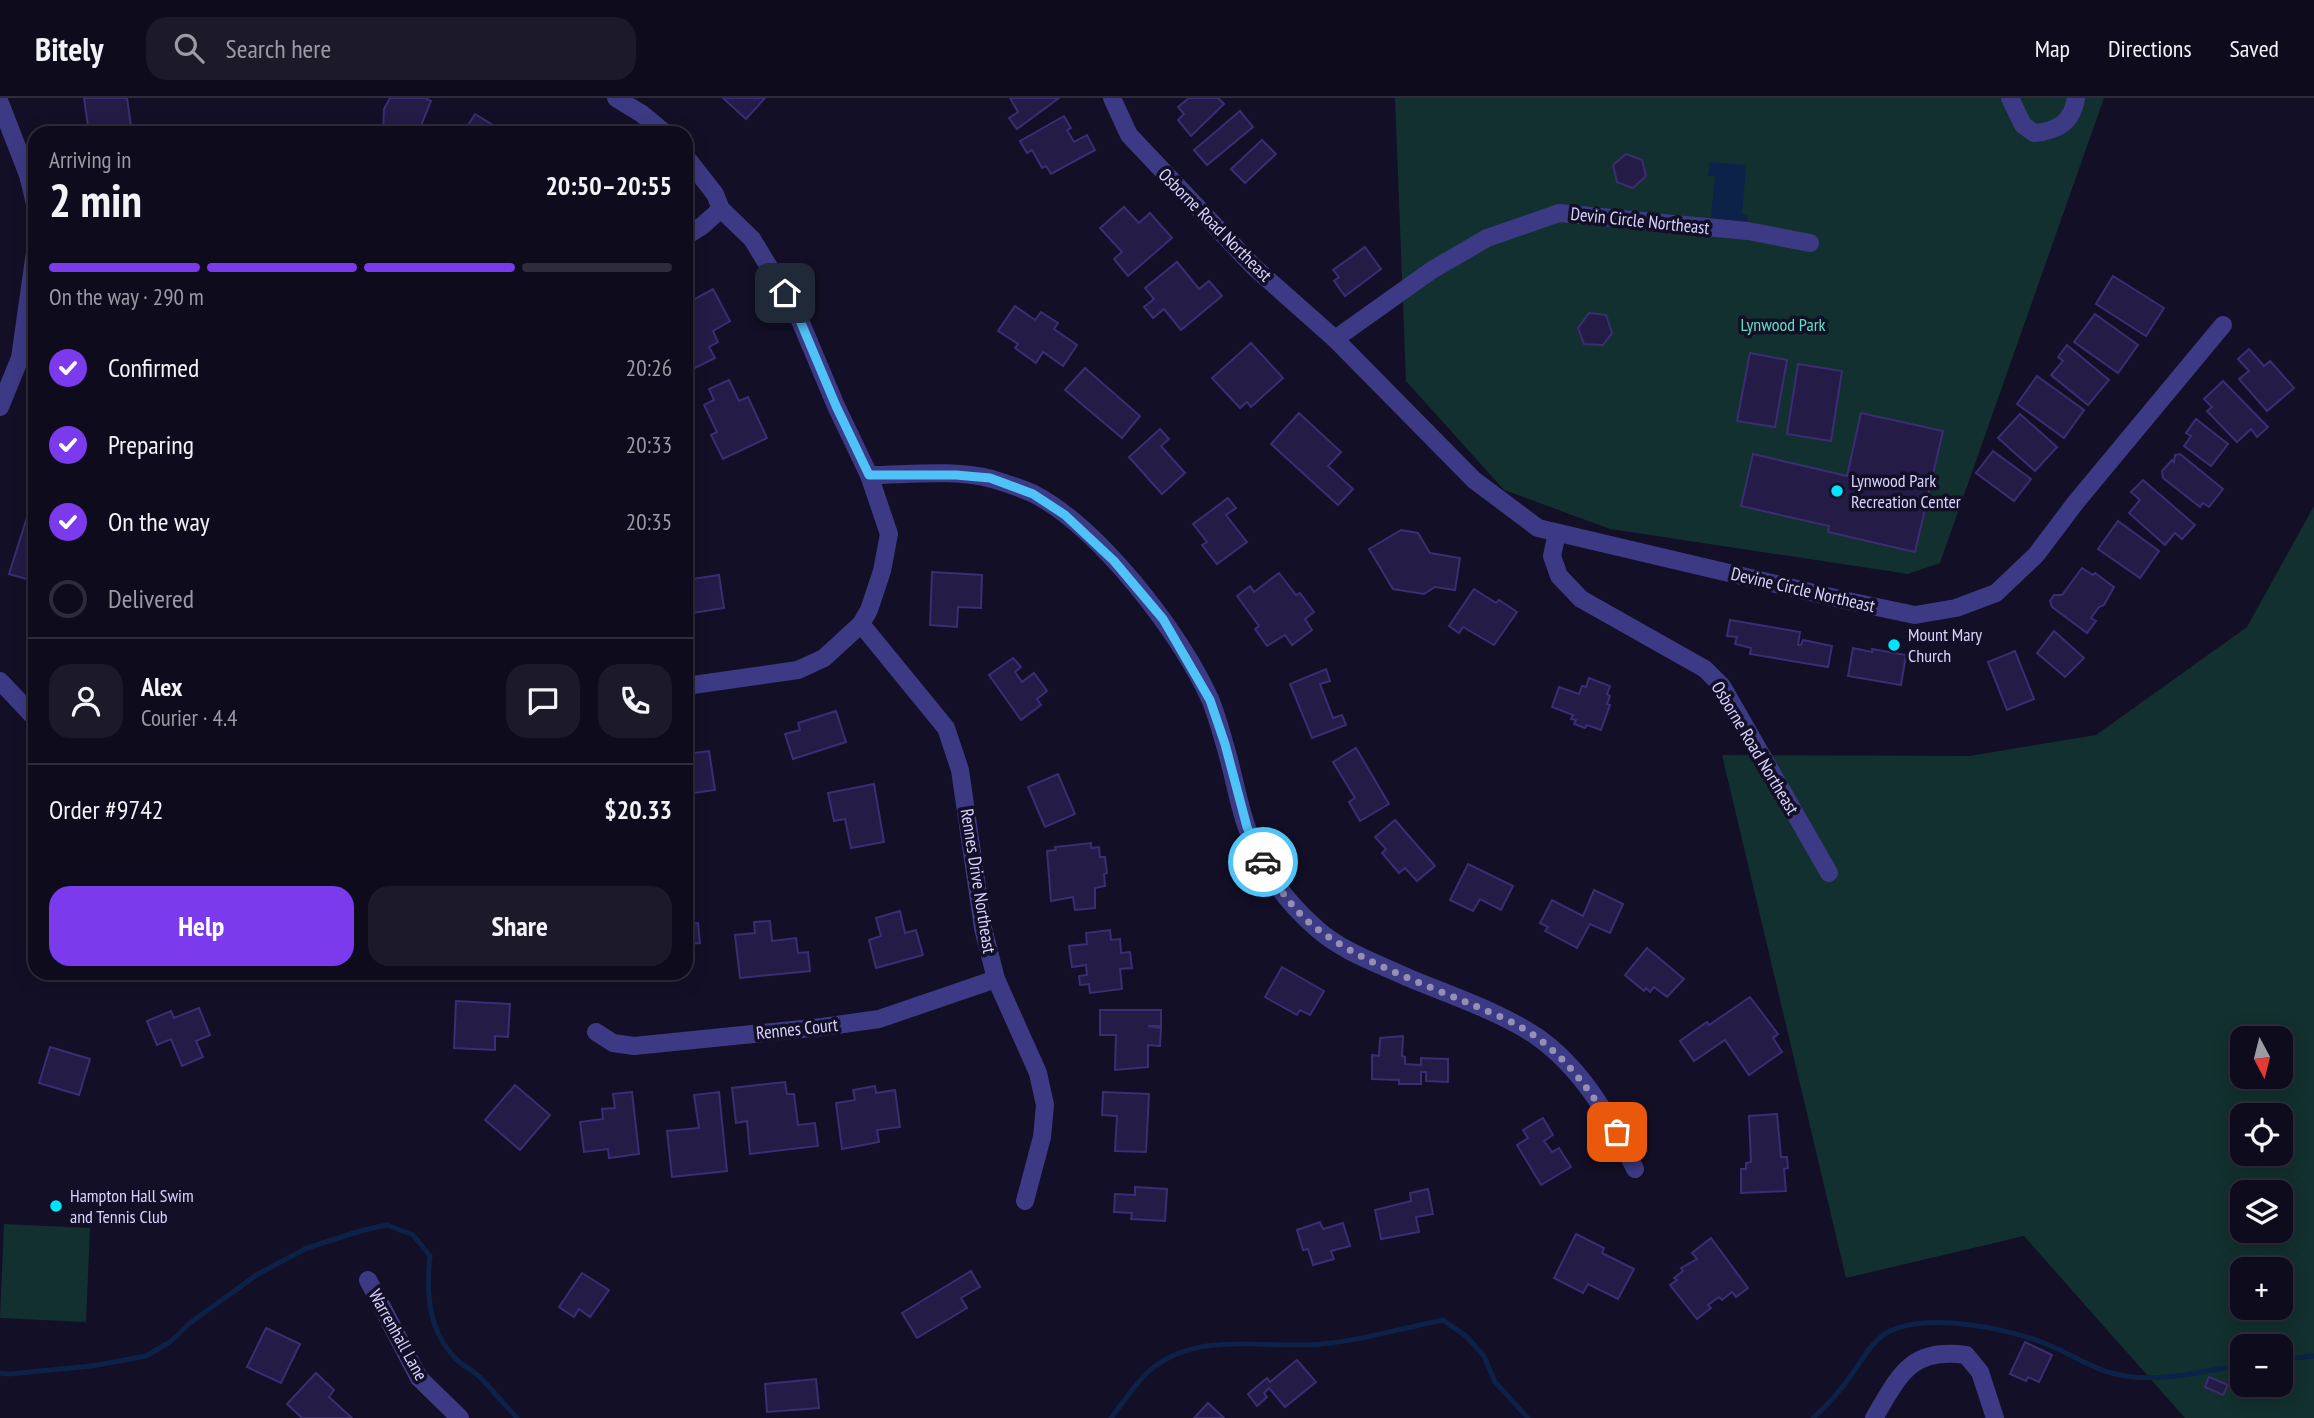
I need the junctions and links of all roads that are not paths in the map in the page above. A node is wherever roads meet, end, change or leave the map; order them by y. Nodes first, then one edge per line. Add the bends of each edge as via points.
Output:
1 (616, 98) edge
2 (1112, 98) edge
3 (2010, 98) edge
4 (2076, 98) edge
5 (0, 103) edge
6 (657, 126) edge
7 (693, 166) edge
8 (28, 175) edge
9 (721, 209) junction
10 (693, 232) edge
11 (1810, 243) dead end
12 (2223, 325) dead end
13 (1335, 339) junction
14 (27, 360) edge
15 (0, 407) edge
16 (869, 475) junction
17 (1557, 533) junction
18 (861, 624) junction
19 (0, 681) edge
20 (693, 685) edge
21 (28, 711) edge
22 (1829, 873) dead end
23 (996, 979) junction
24 (596, 1032) dead end
25 (1635, 1169) dead end
26 (1025, 1201) dead end
27 (368, 1280) dead end
28 (460, 1418) edge
29 (1874, 1418) edge
30 (1996, 1418) edge

1 - 6 street
2 - 13 street, Osborne Road Northeast via 1129,135 1161,171 1254,267
3 - 4 street via 2023,125 2034,134 2051,132 2066,121
5 - 8 street
7 - 9 street
9 - 10 street
9 - 16 street via 752,239 796,311
11 - 13 street, Devin Circle Northeast via 1748,231 1559,213 1487,238 1432,270
12 - 17 street, Devine Circle Northeast via 2036,555 1996,593 1956,608 1915,615
13 - 17 street, Devine Circle Northeast via 1474,480 1538,528
14 - 15 street
16 - 18 street via 889,534 882,571
16 - 25 street via 990,478 1033,494 1065,515 1114,561 1163,619 1191,664 1222,733 1247,827 1284,896 1318,930 1348,949 1538,1037 1587,1087
17 - 22 street, Osborne Road Northeast via 1552,556 1559,576 1581,599 1705,669 1722,687
18 - 20 street via 824,658 798,670
18 - 23 street, Rennes Drive Northeast via 946,728 960,770 983,929
19 - 21 street
23 - 24 street, Rennes Court via 878,1019 822,1027 634,1046 613,1043
23 - 26 street, Rennes Drive Northeast via 1038,1073 1045,1105 1042,1137
27 - 28 street, Warrenhall Lane via 419,1378
29 - 30 street via 1912,1363 1944,1352 1966,1355 1980,1372

